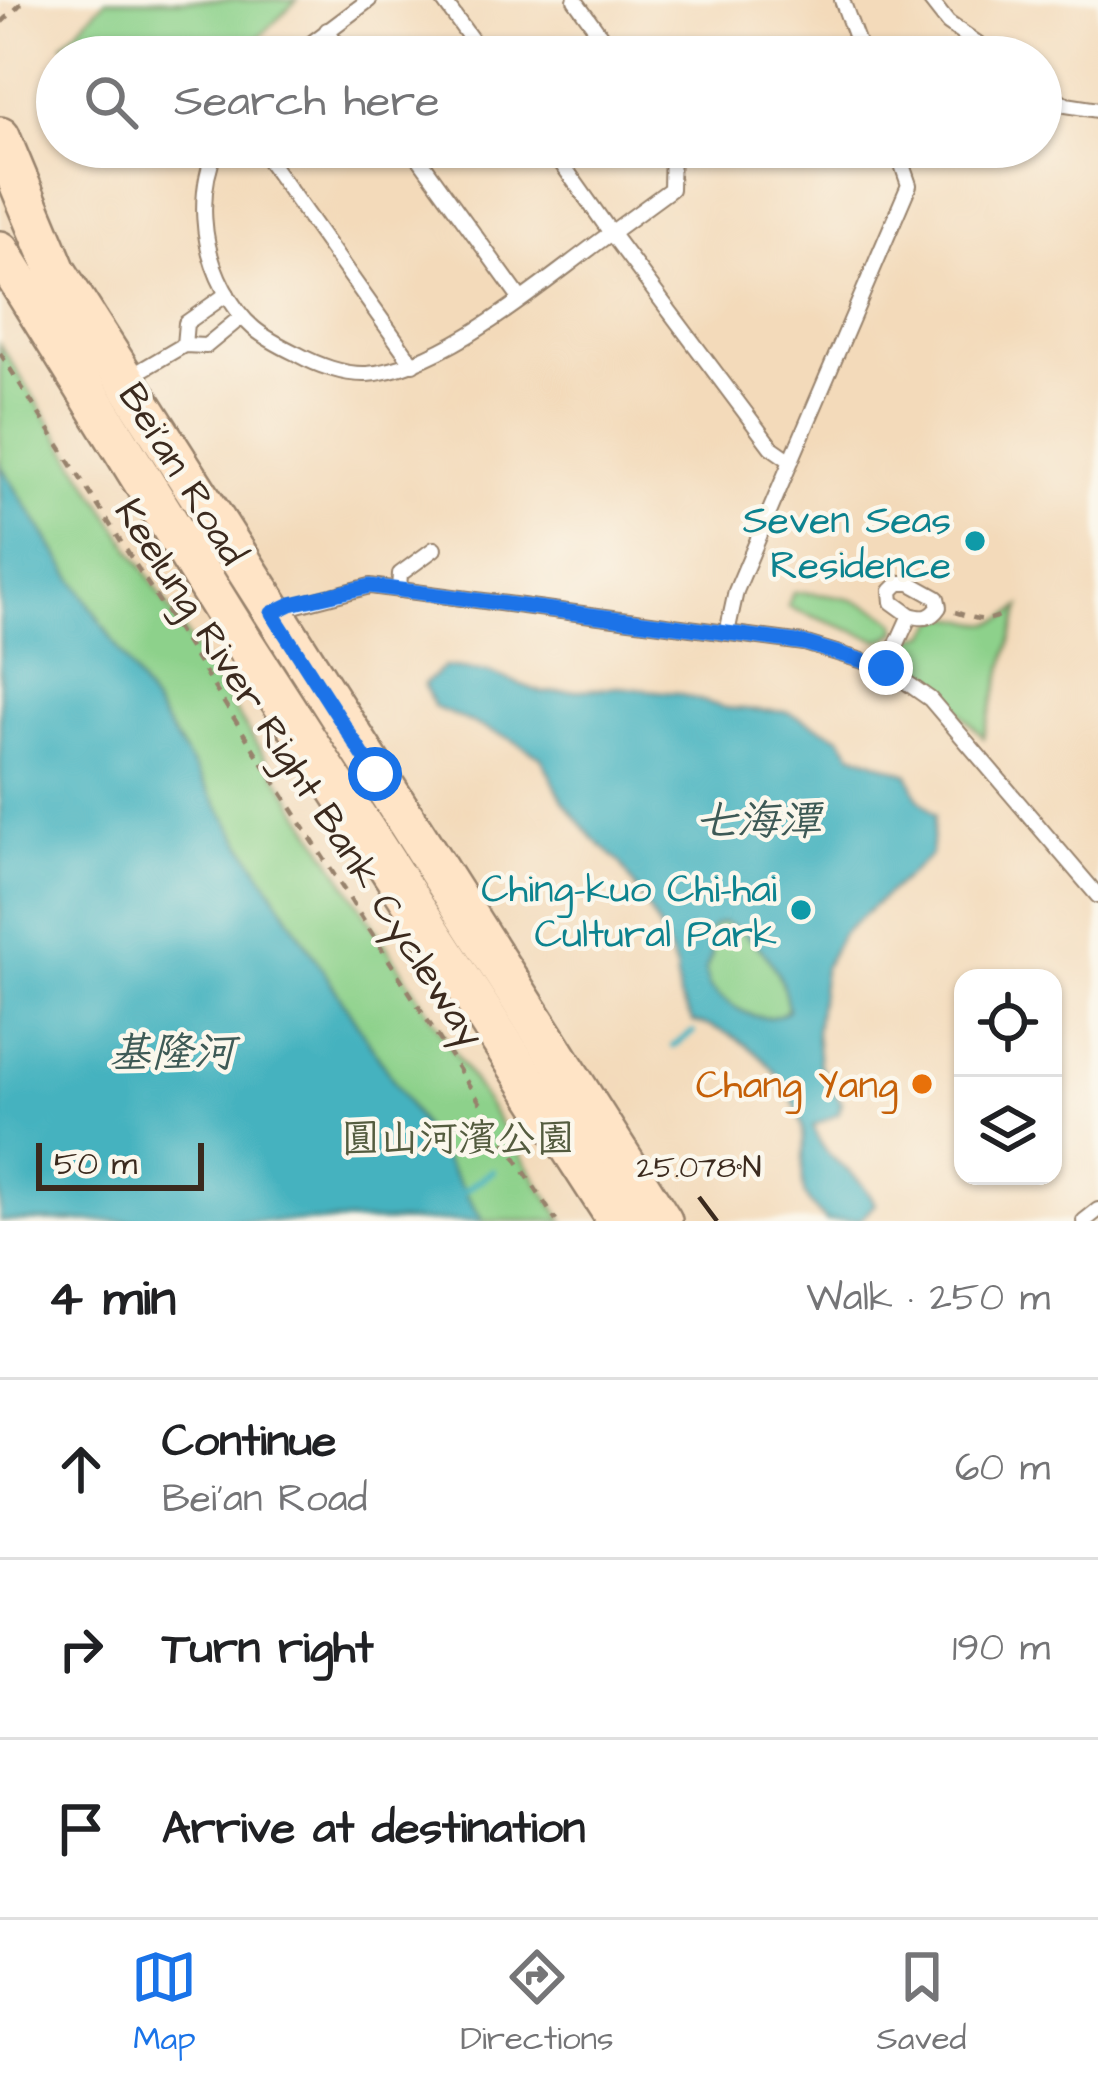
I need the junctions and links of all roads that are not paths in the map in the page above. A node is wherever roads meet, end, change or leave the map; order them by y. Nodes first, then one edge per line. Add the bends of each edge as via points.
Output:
1 (369, 0) edge
2 (443, 0) edge
3 (575, 0) edge
4 (842, 0) edge
5 (930, 0) edge
6 (327, 30) junction
7 (319, 36) edge
8 (331, 36) edge
9 (469, 36) edge
10 (601, 36) edge
11 (855, 36) edge
12 (967, 36) edge
13 (1062, 102) edge
14 (1098, 110) edge
15 (0, 137) edge
16 (209, 168) edge
17 (274, 168) edge
18 (426, 168) edge
19 (565, 168) edge
20 (672, 168) edge
21 (904, 168) edge
22 (611, 232) junction
23 (0, 251) edge
24 (227, 294) junction
25 (520, 298) junction
26 (240, 318) junction
27 (184, 345) junction
28 (413, 364) junction
29 (124, 380) junction
30 (791, 461) junction
31 (434, 550) dead end
32 (399, 590) junction
33 (272, 613) junction
34 (910, 615) junction
35 (728, 633) junction
36 (239, 636) junction
37 (886, 668) junction
38 (1098, 896) edge
39 (617, 1221) edge
40 (662, 1221) edge

1 - 6 lane
2 - 9 lane
3 - 10 lane
4 - 11 lane
5 - 12 lane
6 - 7 lane
6 - 8 lane
13 - 14 lane
15 - 29 main road, Bei'an Road via 56,271
16 - 24 lane via 203,214 212,267
17 - 28 lane
18 - 25 lane
19 - 22 lane
20 - 22 lane via 671,189
21 - 30 lane via 910,185
22 - 25 lane
22 - 30 lane via 771,447
23 - 36 main road, Bei'an Road
24 - 26 lane
24 - 27 lane via 186,322
25 - 28 lane
26 - 27 lane via 206,346
26 - 28 lane via 316,364 364,374
27 - 29 lane
29 - 33 main road, Bei'an Road
30 - 35 lane via 736,591
31 - 32 lane via 400,574
32 - 33 lane via 370,586
32 - 35 lane
33 - 36 lane
33 - 40 main road, Bei'an Road
34 - 34 lane via 933,615 937,598 899,583 892,602
34 - 37 lane
35 - 37 lane via 804,643
36 - 39 main road, Bei'an Road
37 - 38 lane via 963,734

